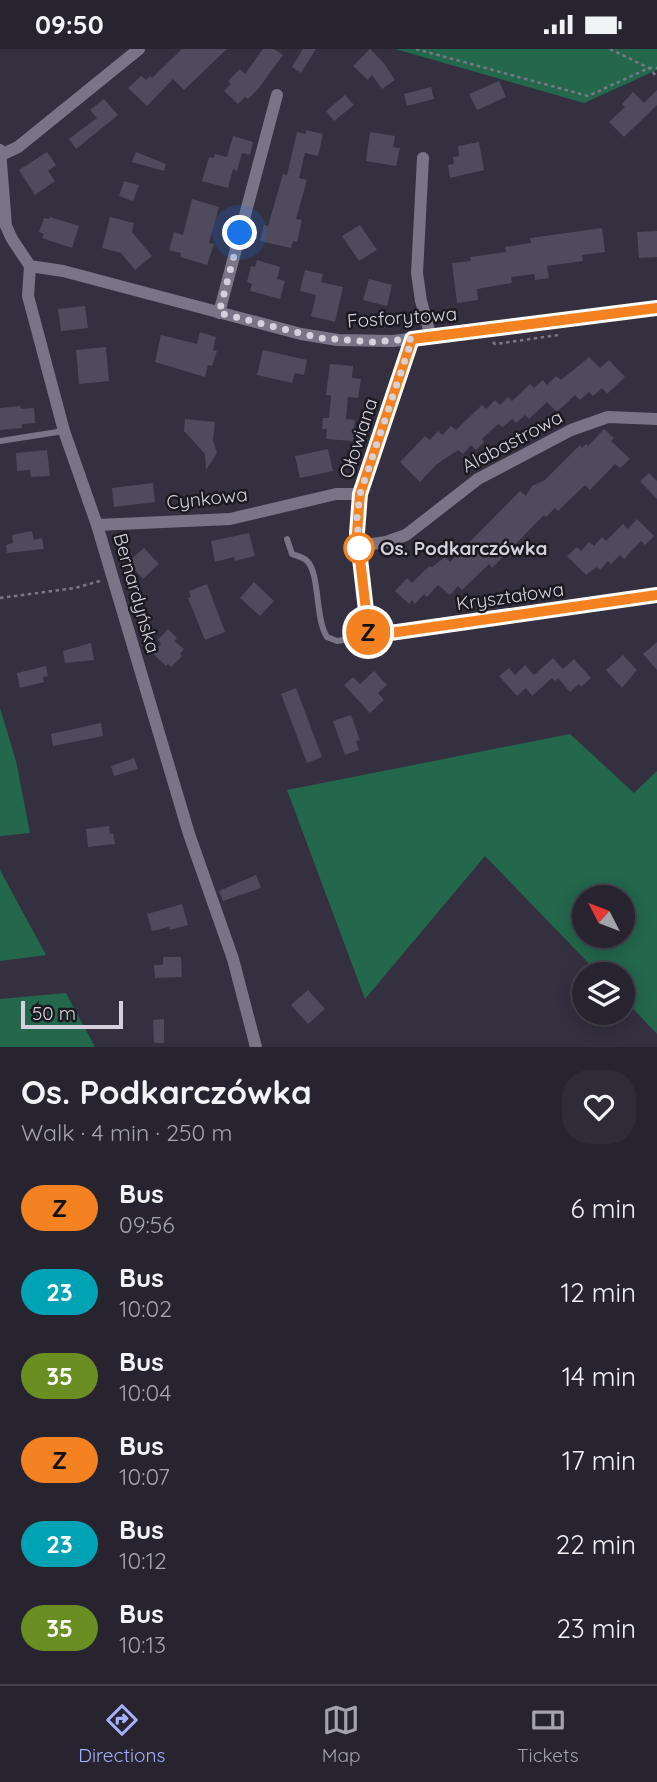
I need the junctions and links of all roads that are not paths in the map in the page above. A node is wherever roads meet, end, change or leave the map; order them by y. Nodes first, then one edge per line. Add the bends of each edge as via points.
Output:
1 (139, 49) edge
2 (277, 95) dead end
3 (0, 152) edge
4 (423, 158) dead end
5 (30, 267) junction
6 (657, 308) edge
7 (219, 313) junction
8 (431, 337) junction
9 (412, 339) junction
10 (657, 419) edge
11 (64, 431) junction
12 (0, 441) edge
13 (360, 494) junction
14 (97, 525) junction
15 (287, 539) dead end
16 (359, 546) junction
17 (657, 595) edge
18 (369, 636) junction
19 (256, 1047) edge

1 - 3 street via 18,147
2 - 7 street
3 - 5 street via 6,226
4 - 8 street via 417,274
5 - 7 street, Fosforytowa via 63,271
5 - 11 street, Bernardyńska via 28,296
6 - 8 street, Fosforytowa
7 - 9 street, Fosforytowa via 320,338
8 - 9 street, Fosforytowa
9 - 13 street, Ołowiana
10 - 16 street, Alabastrowa via 608,417 571,430 478,479 406,534
11 - 12 lane
11 - 14 street, Bernardyńska
13 - 14 street, Cynkowa via 336,494 230,519
13 - 16 street, Ołowiana
14 - 19 street, Bernardyńska via 185,821 233,959
15 - 18 lane via 292,554 312,567 327,637 337,641
16 - 18 street, Ołowiana
17 - 18 street, Kryształowa

